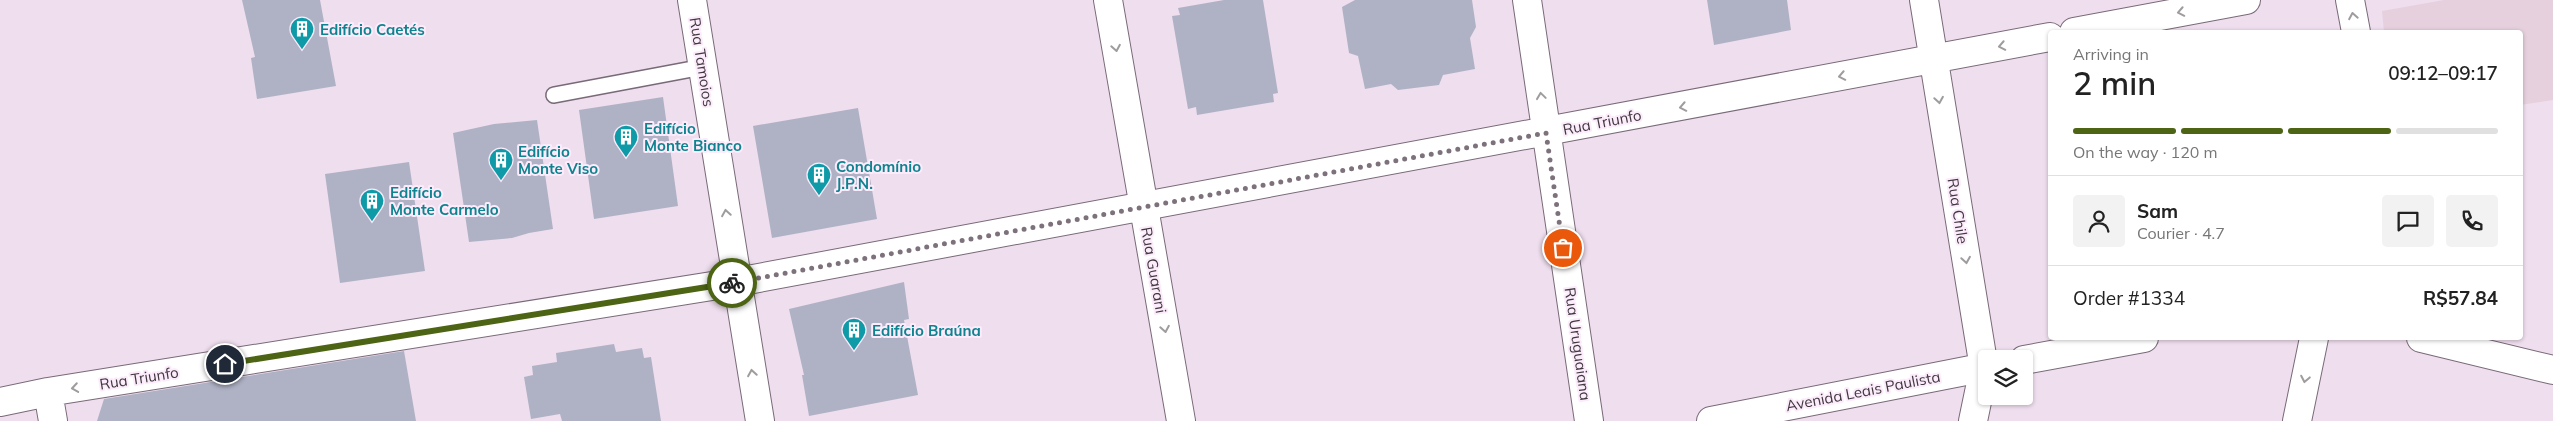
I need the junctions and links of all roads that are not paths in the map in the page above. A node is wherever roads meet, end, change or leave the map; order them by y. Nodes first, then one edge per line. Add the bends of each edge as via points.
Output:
1 (692, 0) edge
2 (1108, 0) edge
3 (1527, 0) edge
4 (1924, 0) edge
5 (2246, 0) edge
6 (2350, 0) edge
7 (2085, 30) edge
8 (2356, 30) edge
9 (2048, 37) edge
10 (1932, 59) junction
11 (703, 67) junction
12 (554, 95) dead end
13 (1546, 133) junction
14 (1143, 206) junction
15 (737, 282) junction
16 (2133, 340) edge
17 (2314, 340) edge
18 (2429, 340) edge
19 (1982, 350) edge
20 (2033, 358) edge
21 (1978, 368) edge
22 (2553, 370) edge
23 (48, 392) junction
24 (1978, 398) edge
25 (0, 402) edge
26 (53, 421) edge
27 (760, 421) edge
28 (1182, 421) edge
29 (1589, 421) edge
30 (1710, 421) edge
31 (1973, 421) edge
32 (2297, 421) edge

1 - 11 street, Rua Tamoios
2 -> 14 street, Rua Guarani
13 -> 3 street, Rua Uruguaiana
4 - 10 street, Rua Chile
5 -> 7 street
8 -> 6 street
9 -> 10 street, Rua Triunfo
10 -> 13 street, Rua Triunfo
10 -> 19 street, Rua Chile
11 - 12 lane
15 -> 11 street, Rua Tamoios
13 - 14 street, Rua Triunfo
13 - 29 street, Rua Uruguaiana
14 - 15 street, Rua Triunfo
14 -> 28 street, Rua Guarani
15 -> 23 street, Rua Triunfo
27 -> 15 street, Rua Tamoios
16 - 20 street
17 -> 32 street
18 - 22 street
21 - 30 street, Avenida Leais Paulista
23 - 25 street, Rua Triunfo
23 - 26 street
24 - 31 street, Rua Chile

